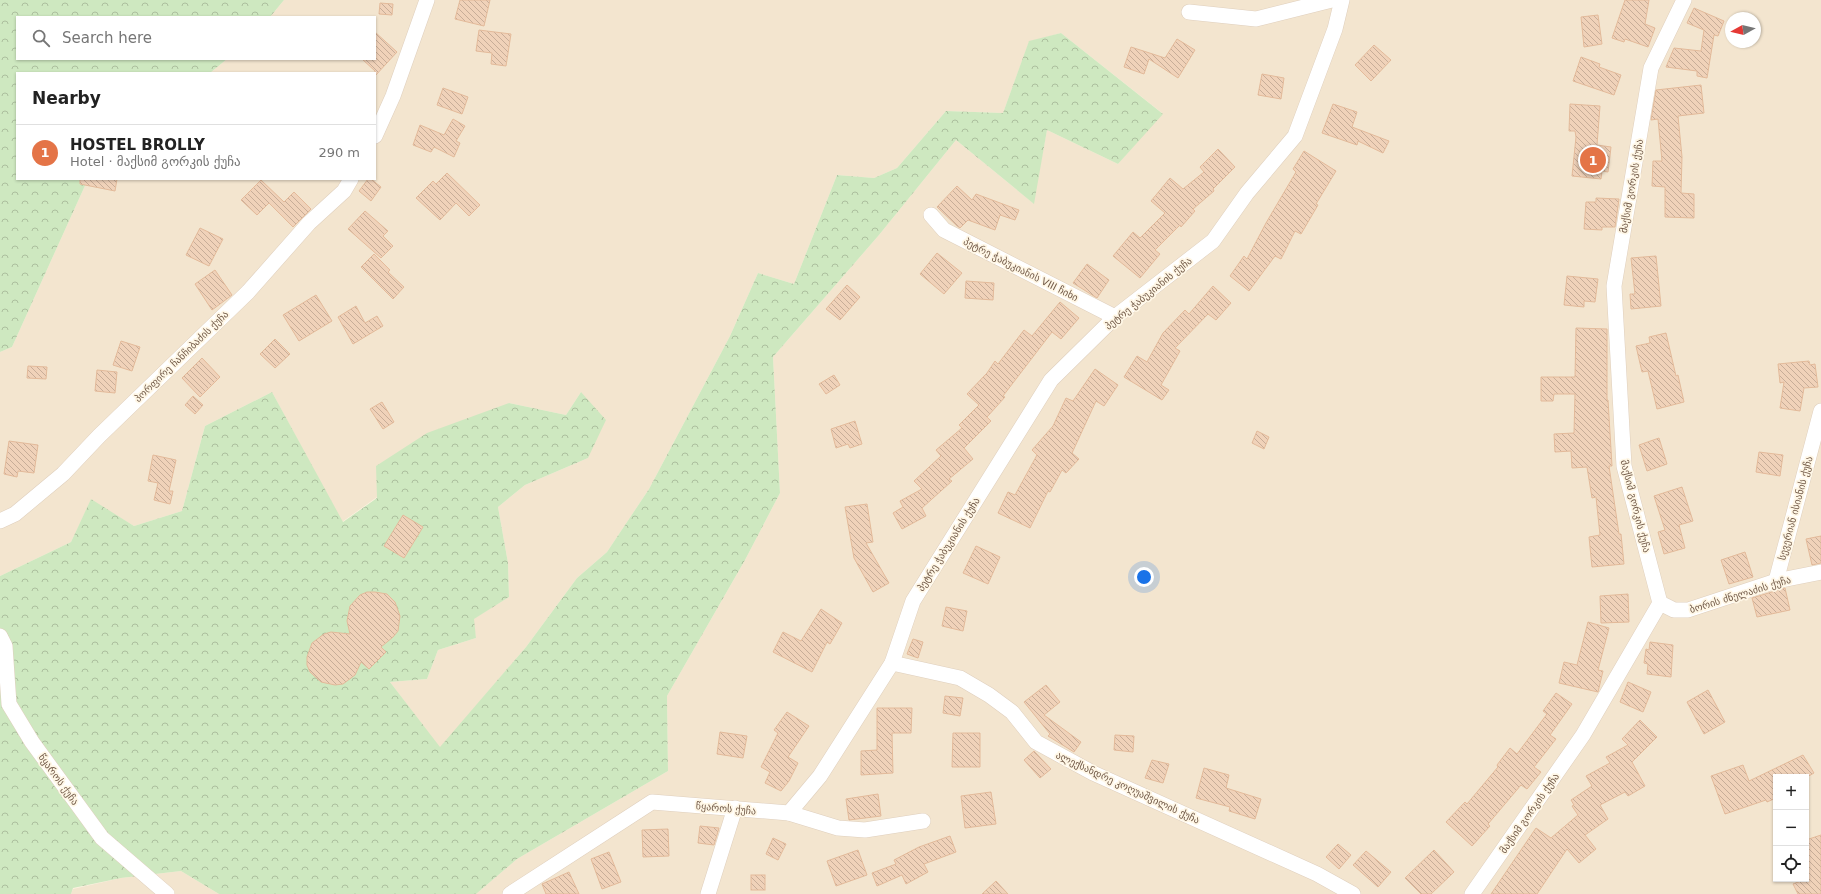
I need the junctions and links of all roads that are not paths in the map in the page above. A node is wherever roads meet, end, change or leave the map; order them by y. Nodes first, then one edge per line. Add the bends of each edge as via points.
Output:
1 (427, 0) edge
2 (1332, 0) edge
3 (1342, 0) edge
4 (1684, 0) edge
5 (1189, 12) dead end
6 (376, 134) edge
7 (350, 180) edge
8 (931, 215) dead end
9 (1116, 317) junction
10 (1821, 411) edge
11 (0, 521) edge
12 (1821, 572) edge
13 (1776, 581) junction
14 (1660, 603) junction
15 (0, 636) edge
16 (892, 663) junction
17 (735, 808) junction
18 (789, 813) junction
19 (923, 822) dead end
20 (167, 894) edge
21 (510, 894) edge
22 (708, 894) edge
23 (1353, 894) edge
24 (1472, 894) edge

1 - 6 street via 393,96
2 - 5 street via 1256,19
3 - 9 street, პეტრე ჭაბუკიანის ქუჩა via 1335,30 1295,136 1247,193 1212,241
4 - 14 street, მაქსიმ გორკის ქუჩა via 1651,68 1614,286 1624,466
7 - 11 street, პორფირე ჩანჩიბაძის ქუჩა via 344,191 309,223 248,292 63,474 15,514
8 - 9 street, პეტრე ჭაბუკიანის VIII ჩიხი via 944,230
9 - 16 street, პეტრე ჭაბუკიანის ქუჩა via 1051,380 913,601
10 - 13 street, სევერიან ისიანის ქუჩა
12 - 13 street, ბორის ძნელაძის ქუჩა
13 - 14 street, ბორის ძნელაძის ქუჩა via 1688,610 1674,610
14 - 24 street, მაქსიმ გორკის ქუჩა via 1583,736
15 - 20 street, წყაროს ქუჩა via 5,646 9,704 32,742 102,838
16 - 18 street via 820,776
16 - 23 street, ალექსანდრე კოღუაშვილის ქუჩა via 960,678 1012,712 1036,742 1093,773 1316,874
17 - 18 street, წყაროს ქუჩა
17 - 21 street, წყაროს ქუჩა via 652,802
17 - 22 street
18 - 19 street, წყაროს ქუჩა via 838,828 865,830

